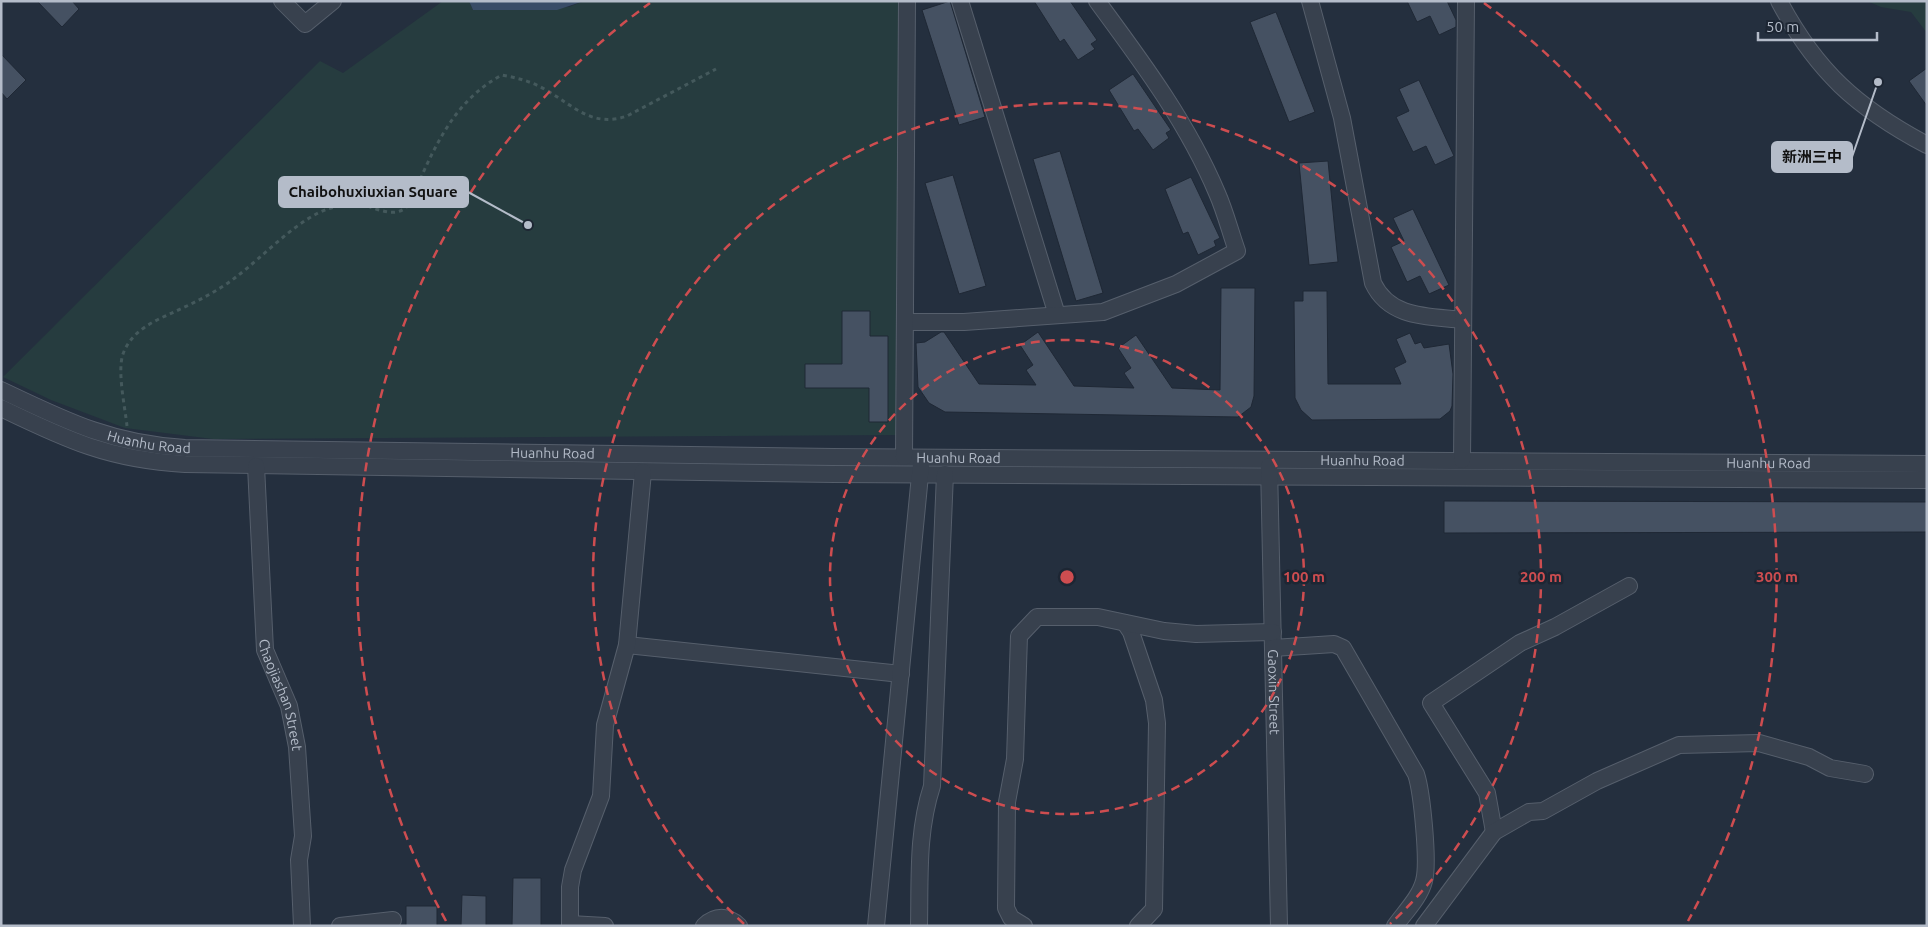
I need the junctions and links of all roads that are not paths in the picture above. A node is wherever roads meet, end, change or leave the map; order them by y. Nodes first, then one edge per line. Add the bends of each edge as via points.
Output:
1 (282, 1) edge
2 (333, 1) edge
3 (908, 1) edge
4 (960, 1) edge
5 (1097, 1) edge
6 (1310, 1) edge
7 (1466, 1) edge
8 (1779, 1) edge
9 (1927, 145) edge
10 (1057, 315) junction
11 (1463, 320) junction
12 (905, 322) junction
13 (1, 390) edge
14 (1, 408) edge
15 (922, 457) junction
16 (904, 458) junction
17 (1269, 459) junction
18 (1462, 460) junction
19 (1927, 464) edge
20 (256, 466) junction
21 (643, 472) junction
22 (920, 474) junction
23 (945, 474) junction
24 (1269, 476) junction
25 (1927, 480) edge
26 (1629, 586) dead end
27 (1125, 624) junction
28 (1273, 640) junction
29 (627, 645) junction
30 (901, 674) junction
31 (1865, 774) dead end
32 (1494, 832) junction
33 (393, 920) dead end
34 (570, 925) edge
35 (302, 926) edge
36 (340, 926) edge
37 (605, 926) edge
38 (704, 926) edge
39 (739, 926) edge
40 (876, 926) edge
41 (919, 926) edge
42 (1024, 926) edge
43 (1138, 926) edge
44 (1279, 926) edge
45 (1395, 926) edge
46 (1424, 926) edge

1 - 2 street via 305,24
3 - 12 street
4 - 10 street
5 - 10 street via 1144,64 1184,127 1218,194 1237,251 1200,273 1103,312
6 - 11 street via 1342,118 1376,291 1387,303 1405,313
7 - 11 street
8 - 9 street via 1802,40 1835,82 1873,114
10 - 12 street via 964,322
11 - 18 street
12 - 16 street
13 - 16 street, Huanhu Road via 70,423 128,441 186,448
14 - 20 street, Huanhu Road via 64,438 114,455 161,463
15 - 16 street, Huanhu Road
15 - 17 street, Huanhu Road
15 - 22 street
17 - 18 street, Huanhu Road
17 - 24 street, Gaoxin Street
18 - 19 street, Huanhu Road
20 - 21 street, Huanhu Road
20 - 35 street, Chaojiashan Street via 265,650 285,693 297,747 302,836 298,860
21 - 22 street, Huanhu Road
21 - 29 street
22 - 23 street, Huanhu Road
22 - 30 street
23 - 24 street, Huanhu Road
23 - 41 street via 932,786 920,844
24 - 25 street, Huanhu Road
24 - 28 street, Gaoxin Street
26 - 32 street via 1520,643 1430,703 1487,793
27 - 28 street
27 - 42 street via 1098,617 1037,617 1019,636 1015,759 1007,802 1006,908 1012,918
27 - 43 street via 1154,700 1157,723 1154,909
28 - 44 street, Gaoxin Street
28 - 45 street via 1334,644 1343,648 1416,774 1421,788 1426,872 1421,889
29 - 30 street
29 - 34 street via 605,725 602,796 573,870
30 - 40 street
31 - 32 street via 1830,768 1760,743 1679,745 1597,781 1543,811 1529,812
32 - 46 street
33 - 36 street
34 - 37 street
38 - 39 street via 721,917

